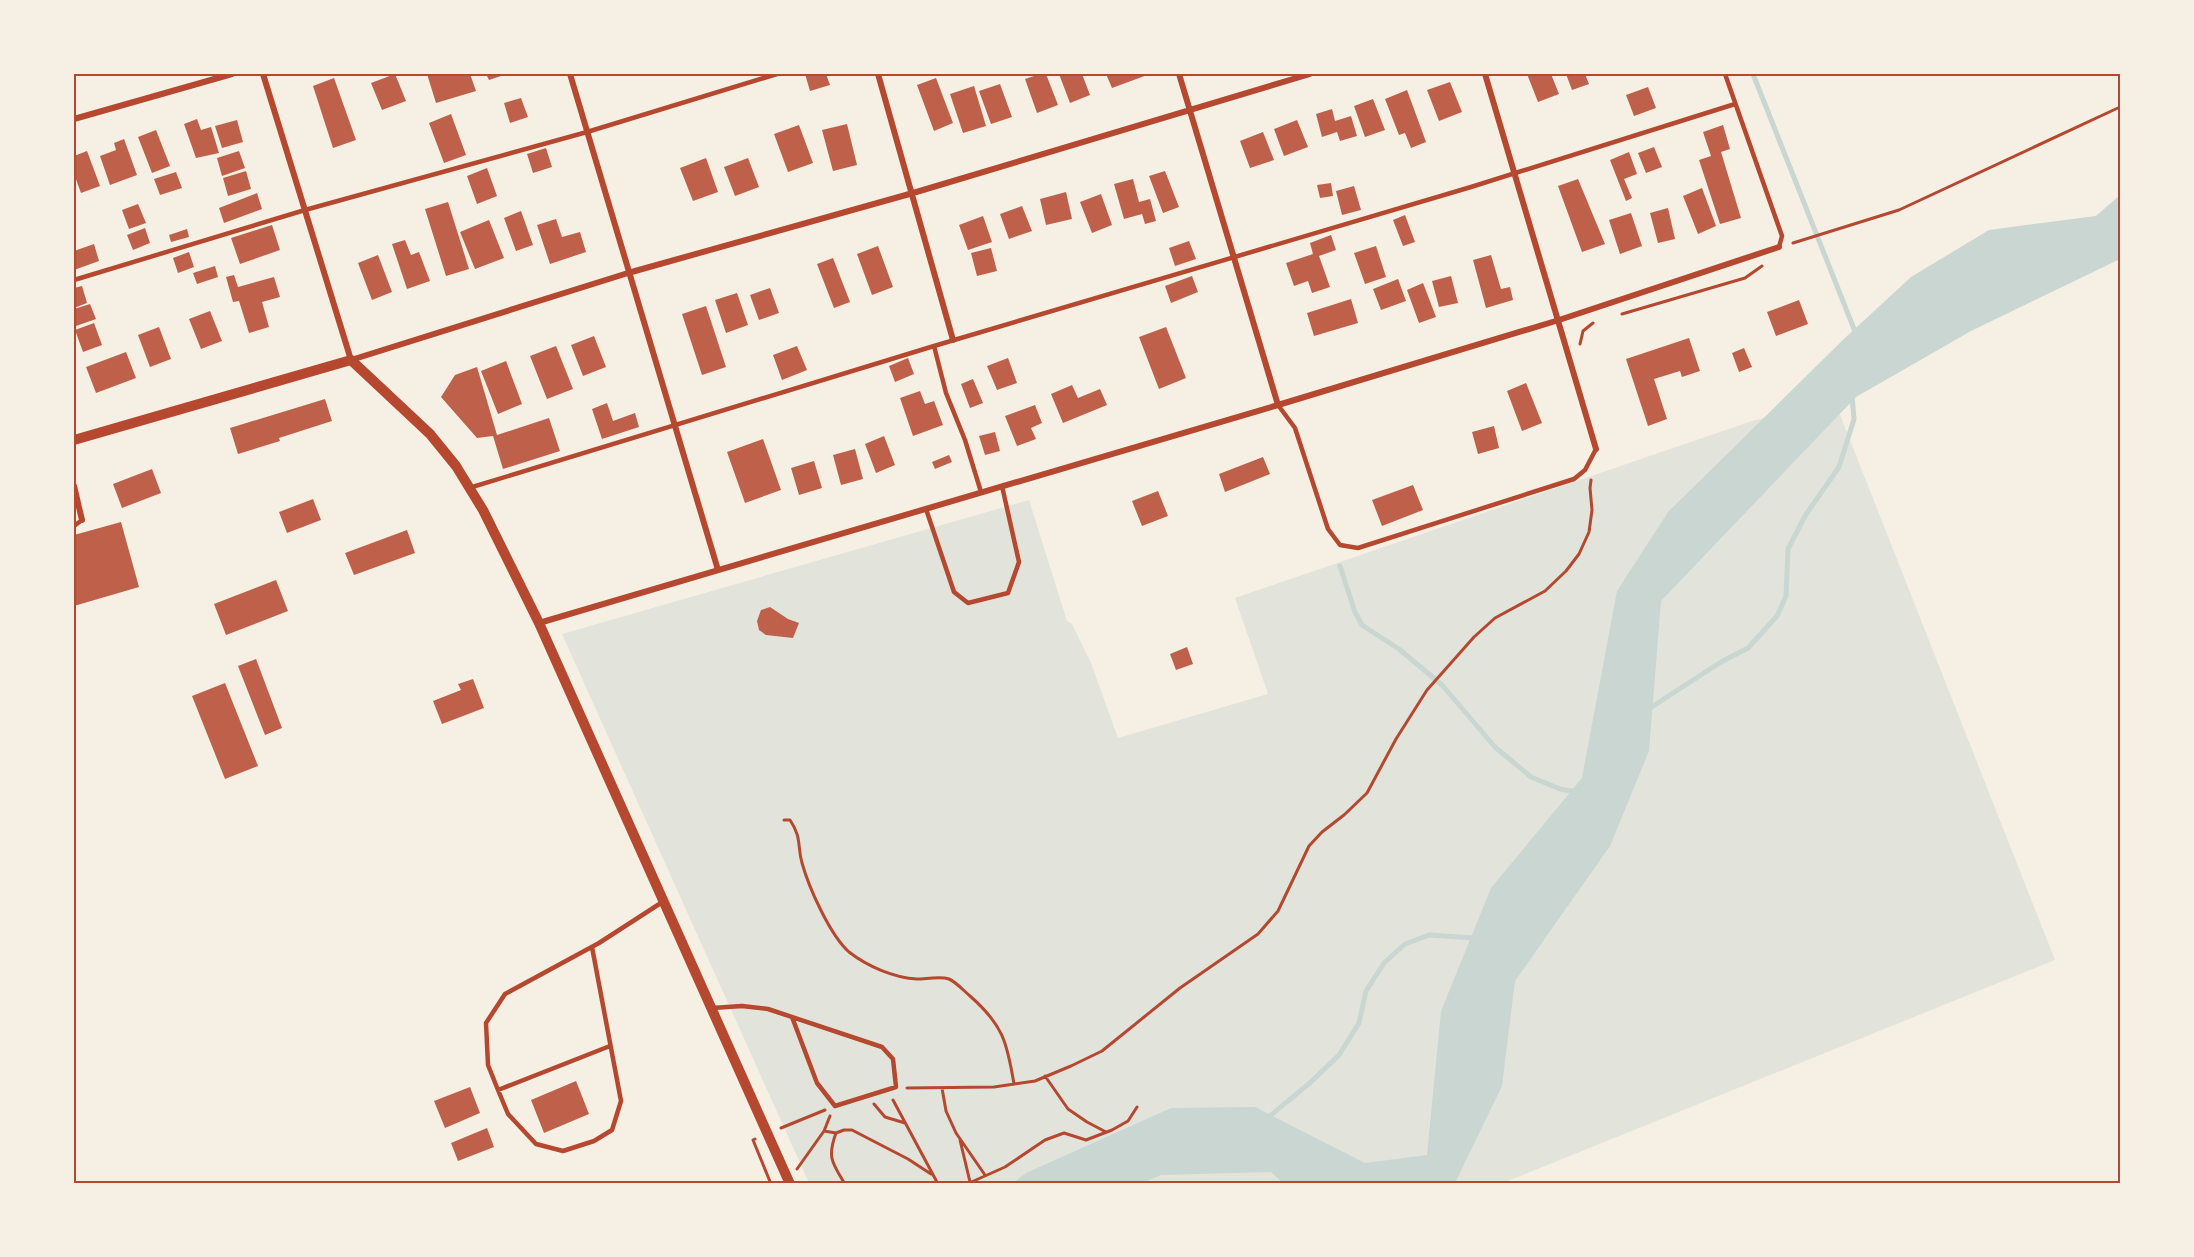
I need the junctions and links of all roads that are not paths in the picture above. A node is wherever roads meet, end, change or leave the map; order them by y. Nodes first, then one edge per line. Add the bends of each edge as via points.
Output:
1 (232, 74) edge
2 (263, 74) edge
3 (570, 74) edge
4 (777, 74) edge
5 (878, 74) edge
6 (1179, 74) edge
7 (1310, 74) edge
8 (1485, 74) edge
9 (1725, 74) edge
10 (1736, 104) junction
11 (1189, 109) junction
12 (74, 119) edge
13 (587, 132) junction
14 (1515, 173) junction
15 (913, 192) junction
16 (305, 210) junction
17 (1779, 247) joint
18 (1234, 258) junction
19 (628, 273) junction
20 (74, 280) edge
21 (1559, 320) junction
22 (953, 340) junction
23 (934, 346) junction
24 (351, 360) junction
25 (1278, 405) junction
26 (674, 425) junction
27 (74, 440) edge
28 (1596, 449) joint
29 (74, 486) edge
30 (1002, 486) junction
31 (470, 488) junction
32 (981, 492) junction
33 (926, 508) junction
34 (82, 520) joint
35 (74, 526) edge
36 (718, 570) junction
37 (539, 623) junction
38 (664, 902) junction
39 (592, 947) junction
40 (712, 1008) junction
41 (792, 1017) junction
42 (610, 1046) junction
43 (498, 1090) junction
44 (789, 1182) edge

1 - 12 street
2 - 16 street
3 - 13 street
4 - 13 lane
5 - 15 street
6 - 11 street
7 - 11 street
8 - 14 street
9 - 10 lane
10 - 14 lane
10 - 17 lane via 1782,236
11 - 15 street
11 - 18 street
13 - 16 lane
13 - 19 street
14 - 18 lane
14 - 21 street
15 - 19 street
15 - 22 street
16 - 20 lane
16 - 24 street
17 - 21 street
18 - 22 lane
18 - 25 street
19 - 24 street
19 - 26 street
21 - 25 street
21 - 28 street
22 - 23 lane
23 - 26 lane
23 - 32 lane
24 - 27 street
24 - 31 street via 430,434
25 - 28 lane via 1295,428 1328,529 1341,544 1359,548 1574,479 1585,470
25 - 30 street
26 - 31 lane
26 - 36 street
29 - 34 street
30 - 32 street
30 - 33 lane via 1019,562 1008,593 988,599 968,603 954,592
31 - 37 street
32 - 33 street
33 - 36 street
34 - 35 lane
36 - 37 street
37 - 38 street
38 - 39 lane
38 - 40 street
39 - 42 lane
39 - 43 lane via 505,994 486,1023 488,1065
40 - 41 lane via 742,1006
40 - 44 street
41 - 41 lane via 882,1047 893,1059 897,1088 834,1106 817,1083
42 - 43 lane
42 - 43 lane via 621,1101 612,1130 594,1141 563,1151 536,1144 508,1114

